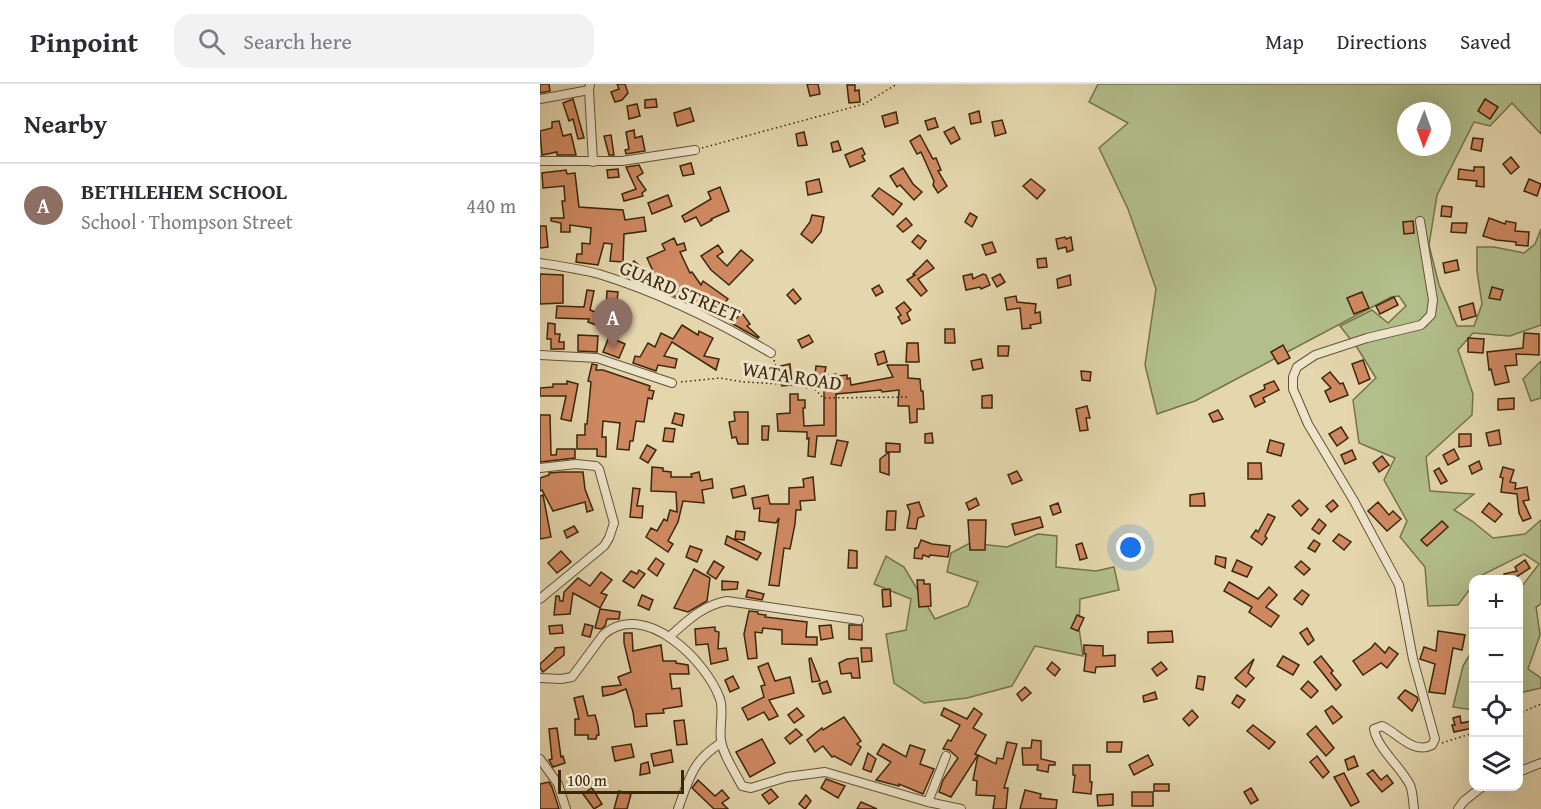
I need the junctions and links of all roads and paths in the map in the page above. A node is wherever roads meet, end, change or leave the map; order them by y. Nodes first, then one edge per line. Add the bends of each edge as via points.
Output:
1 (897, 84) edge
2 (590, 87) edge
3 (540, 99) edge
4 (695, 150) joint
5 (540, 161) edge
6 (593, 162) junction
7 (1420, 221) dead end
8 (540, 263) edge
9 (771, 353) joint
10 (540, 355) edge
11 (672, 383) joint
12 (782, 384) junction
13 (909, 398) dead end
14 (540, 468) edge
15 (540, 599) edge
16 (859, 620) dead end
17 (669, 637) junction
18 (540, 678) edge
19 (1541, 704) edge
20 (1523, 712) edge
21 (1469, 735) edge
22 (721, 742) junction
23 (1432, 745) junction
24 (946, 756) dead end
25 (540, 759) edge
26 (1541, 764) edge
27 (1523, 770) edge
28 (1477, 791) edge
29 (928, 802) junction
30 (567, 809) edge
31 (678, 809) edge
32 (961, 809) edge
33 (1414, 809) edge
34 (1458, 809) edge

1 - 4 path via 864,104
2 - 3 street
2 - 6 street
4 - 6 street
5 - 6 street
7 - 23 street via 1433,300 1431,315 1421,325 1315,355 1297,367 1293,389 1308,424 1399,585 1413,658 1431,718 1435,739
8 - 9 street, GUARD STREET via 597,274 644,290 729,328
9 - 12 path
10 - 11 street via 597,358
11 - 12 path, WATA ROAD via 720,378
12 - 13 path, WATA ROAD via 815,389 823,398
14 - 15 street via 596,466 614,523 604,546
16 - 17 street via 727,601 705,607
17 - 18 street via 640,624 618,626 603,635 575,674 567,679
17 - 22 street via 700,665 720,698
19 - 20 path
21 - 23 path
22 - 29 street via 745,788 825,772
22 - 31 street via 700,758
23 - 33 street via 1409,745 1391,730 1382,726 1374,729 1375,737 1410,787
24 - 29 street
25 - 30 street via 558,784
26 - 27 street
28 - 34 street
29 - 32 street

